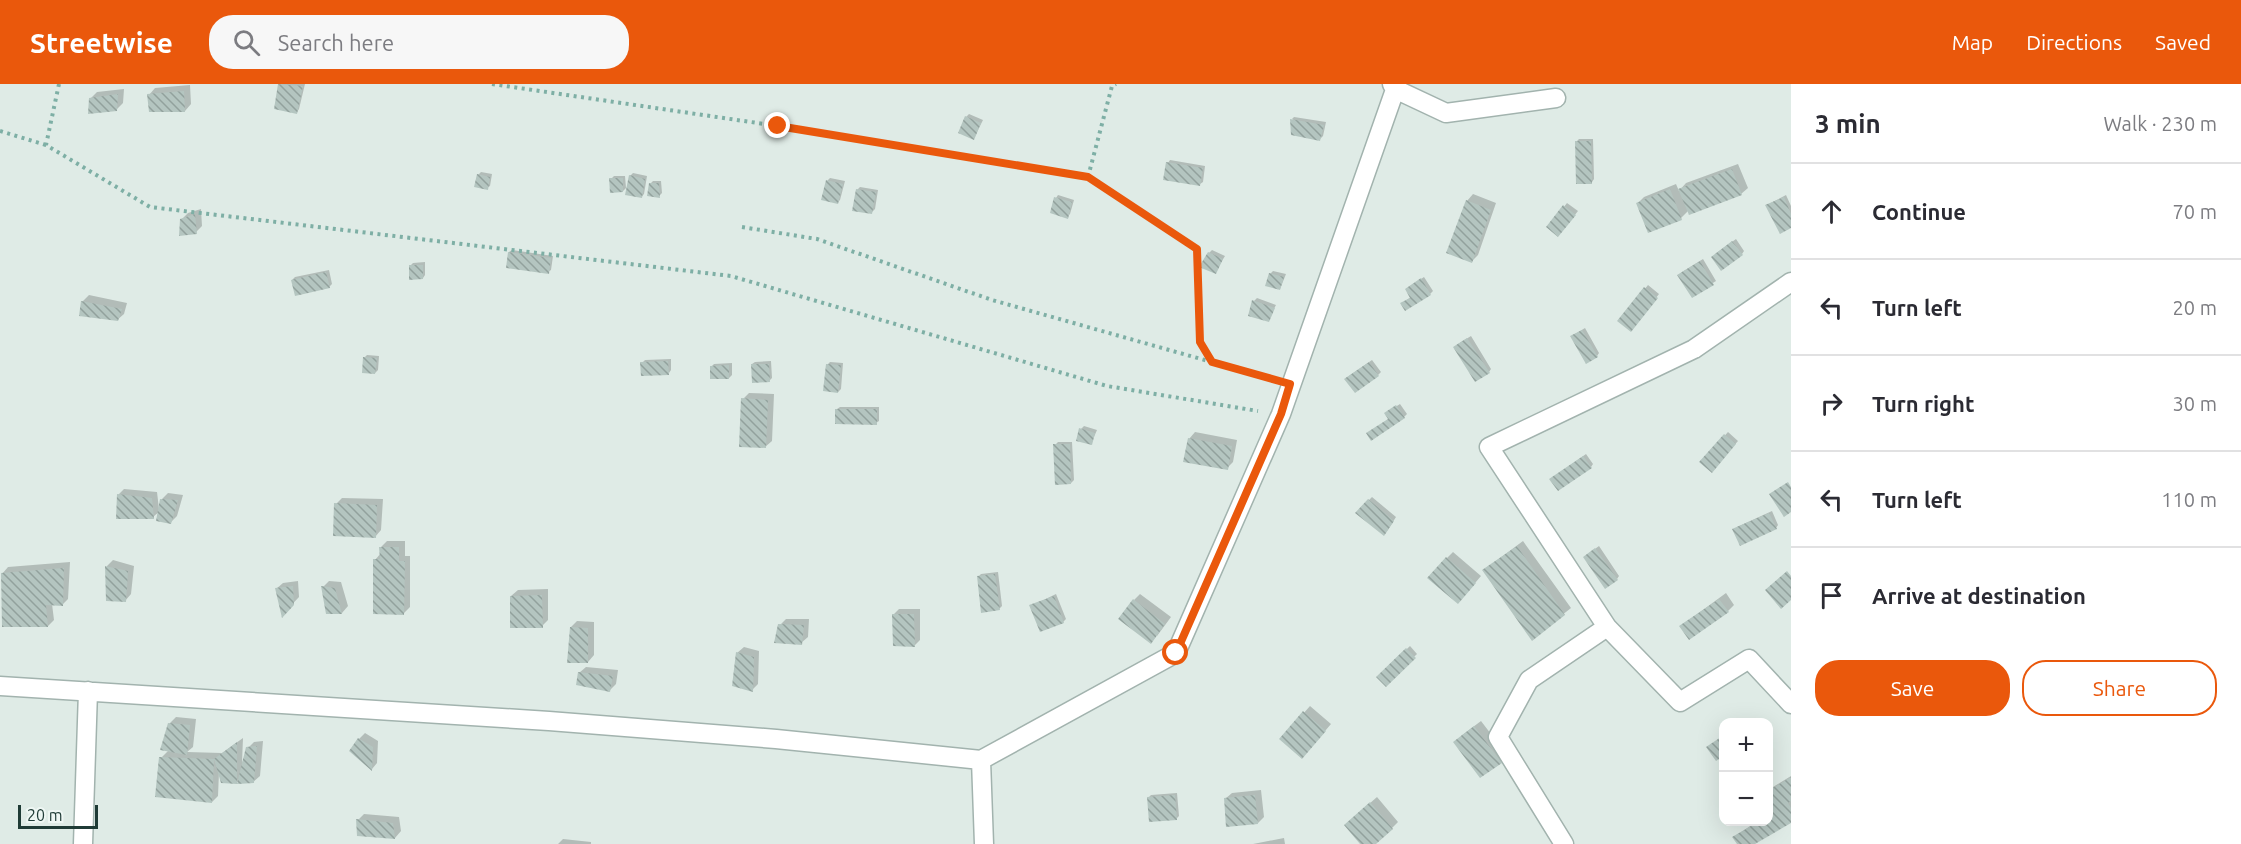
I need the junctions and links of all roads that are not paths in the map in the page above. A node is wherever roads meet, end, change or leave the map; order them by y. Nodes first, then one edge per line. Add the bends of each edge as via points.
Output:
1 (1395, 86) edge
2 (1556, 98) dead end
3 (1791, 282) edge
4 (1607, 627) junction
5 (0, 686) edge
6 (88, 691) junction
7 (1791, 704) edge
8 (981, 760) junction
9 (83, 844) edge
10 (984, 844) edge
11 (1564, 844) edge

1 - 2 street via 1446,114
1 - 8 street via 1281,414 1176,653
3 - 4 street via 1694,349 1489,447
4 - 7 street via 1680,702 1749,659
4 - 11 street via 1529,680 1497,737
5 - 6 street
6 - 8 street via 573,723
6 - 9 street
8 - 10 street

